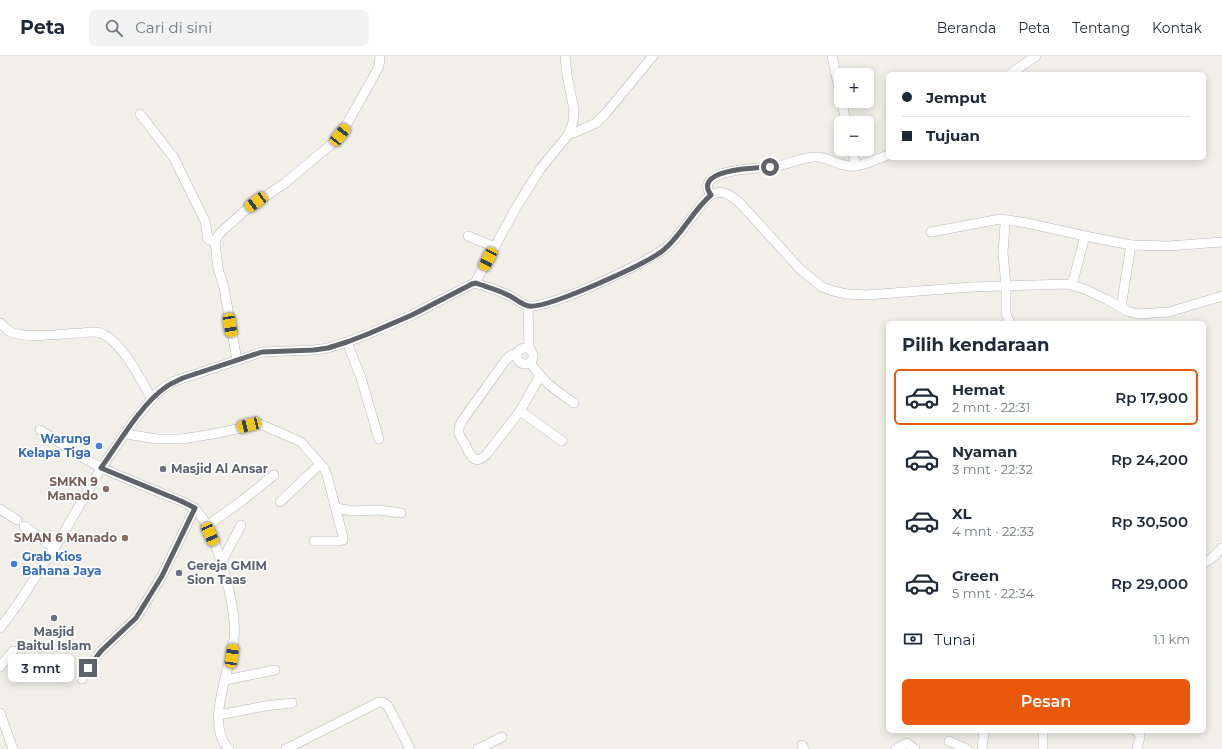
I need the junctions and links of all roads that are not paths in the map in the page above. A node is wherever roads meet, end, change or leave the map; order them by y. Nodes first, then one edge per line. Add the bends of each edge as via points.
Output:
1 (380, 56) edge
2 (565, 56) edge
3 (653, 56) edge
4 (832, 56) edge
5 (1036, 56) edge
6 (835, 68) edge
7 (1013, 72) edge
8 (140, 114) dead end
9 (568, 135) junction
10 (854, 156) edge
11 (886, 156) edge
12 (856, 166) junction
13 (711, 195) junction
14 (1007, 220) junction
15 (931, 232) dead end
16 (468, 236) dead end
17 (1085, 236) junction
18 (1222, 242) edge
19 (215, 244) junction
20 (1132, 245) junction
21 (495, 246) junction
22 (476, 283) junction
23 (1072, 285) junction
24 (1006, 286) junction
25 (1222, 296) edge
26 (528, 306) junction
27 (1121, 307) junction
28 (1008, 321) edge
29 (0, 323) edge
30 (347, 342) junction
31 (529, 348) junction
32 (518, 352) junction
33 (237, 360) junction
34 (530, 362) junction
35 (540, 376) junction
36 (152, 399) junction
37 (574, 403) dead end
38 (520, 411) junction
39 (40, 430) dead end
40 (126, 434) junction
41 (379, 439) dead end
42 (562, 442) dead end
43 (101, 468) junction
44 (324, 469) junction
45 (274, 475) dead end
46 (280, 502) dead end
47 (195, 508) junction
48 (336, 508) junction
49 (0, 509) edge
50 (402, 513) dead end
51 (17, 520) dead end
52 (241, 525) dead end
53 (24, 526) dead end
54 (207, 526) junction
55 (314, 541) dead end
56 (54, 548) junction
57 (1222, 548) edge
58 (1206, 562) edge
59 (221, 563) junction
60 (0, 628) edge
61 (13, 651) dead end
62 (0, 667) edge
63 (275, 670) dead end
64 (82, 679) dead end
65 (225, 680) junction
66 (292, 702) dead end
67 (0, 713) edge
68 (219, 715) junction
69 (984, 733) edge
70 (1043, 733) edge
71 (1141, 733) edge
72 (502, 737) dead end
73 (949, 741) dead end
74 (226, 748) edge
75 (409, 748) edge
76 (13, 749) edge
77 (286, 749) edge
78 (478, 749) edge
79 (896, 749) edge
80 (916, 749) edge
81 (967, 749) edge
82 (982, 749) edge
83 (1043, 749) edge
84 (1137, 749) edge

1 - 19 street via 375,74 334,142 285,183 248,208 220,233
2 - 9 street via 574,113
3 - 9 street via 596,123
4 - 6 street
5 - 7 street
8 - 19 street via 174,158 205,221 208,239
9 - 21 street via 541,168
10 - 12 street
11 - 12 street
12 - 13 street via 818,157 806,157 780,166 721,173 712,178 707,186
13 - 24 street via 720,192 733,197 800,269 822,287 833,291 867,295
13 - 26 street via 661,252 561,299
14 - 15 street via 1000,219
14 - 17 street via 1027,222
14 - 24 street via 1003,253
16 - 21 street
17 - 20 street
17 - 23 street
18 - 20 street via 1168,246
19 - 33 street
20 - 27 street
21 - 22 street
22 - 26 street
22 - 30 street via 412,315
23 - 24 street
23 - 27 street
24 - 28 street
25 - 27 street via 1157,313 1138,314
26 - 31 street
29 - 36 street via 10,331 22,334 102,334 112,340 124,354
30 - 33 street via 314,350 262,352
30 - 41 street via 361,378
31 - 32 street
31 - 34 street via 534,355
32 - 34 street via 517,356 522,363
32 - 38 street via 505,361 459,427 459,434 472,458 481,460
33 - 36 street via 172,382
34 - 35 street
35 - 37 street via 550,387
35 - 38 street
36 - 40 street
38 - 42 street
39 - 43 street
40 - 43 street
40 - 44 street via 157,439 182,439 260,424 301,442
43 - 47 street
43 - 56 street
44 - 46 street
44 - 48 street
45 - 54 street
47 - 54 street
47 - 64 street via 162,576 136,618 101,651
48 - 50 street
48 - 55 street via 342,540
49 - 51 street
52 - 59 street
53 - 56 street
54 - 59 street
56 - 60 street
57 - 58 street
59 - 65 street via 230,592 234,628 232,656
61 - 62 street
63 - 65 street
65 - 68 street
66 - 68 street
67 - 76 street
68 - 74 street via 220,735
69 - 82 street
70 - 83 street
71 - 84 street
72 - 78 street
73 - 81 street
75 - 77 street via 388,706 383,702 376,702
79 - 80 street via 908,743

